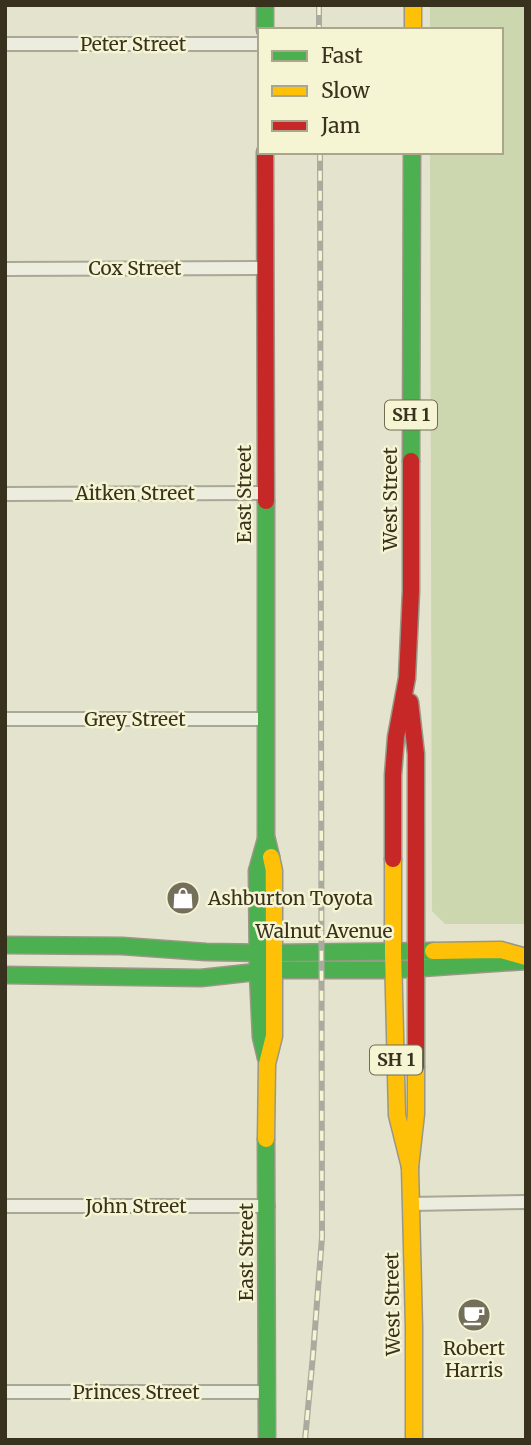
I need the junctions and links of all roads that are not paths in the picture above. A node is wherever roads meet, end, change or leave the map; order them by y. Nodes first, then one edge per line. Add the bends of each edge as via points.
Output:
1 (265, 5) edge
2 (413, 5) edge
3 (265, 28) edge
4 (412, 28) edge
5 (5, 44) edge
6 (258, 44) edge
7 (265, 154) edge
8 (412, 154) edge
9 (265, 268) junction
10 (5, 269) edge
11 (265, 493) junction
12 (5, 494) edge
13 (407, 678) junction
14 (5, 719) edge
15 (266, 719) junction
16 (5, 945) edge
17 (122, 946) junction
18 (417, 950) junction
19 (393, 952) junction
20 (266, 953) junction
21 (526, 959) edge
22 (417, 967) junction
23 (393, 970) junction
24 (266, 972) junction
25 (5, 975) edge
26 (122, 978) junction
27 (410, 1167) junction
28 (526, 1202) edge
29 (410, 1204) junction
30 (5, 1206) edge
31 (268, 1206) junction
32 (5, 1392) edge
33 (267, 1392) junction
34 (267, 1440) edge
35 (414, 1440) edge

1 - 3 main road
2 - 4 main road
5 - 6 street, Peter Street
7 - 9 main road, East Street
8 - 13 main road, West Street / SH 1
9 - 10 street, Cox Street
9 - 11 main road, East Street
11 - 12 street, Aitken Street
11 - 15 main road, East Street
13 - 18 main road, West Street / SH 1 via 416,754
13 - 19 main road, West Street / SH 1 via 393,775
14 - 15 street, Grey Street
15 - 20 main road, East Street via 266,836 257,871
16 - 17 main road, Walnut Avenue
17 - 20 main road, Walnut Avenue
17 - 26 main road
18 - 19 main road, Walnut Avenue
18 - 21 main road, Walnut Avenue via 501,950
18 - 22 main road, West Street / SH 1
19 - 20 main road, Walnut Avenue
19 - 23 main road, West Street / SH 1
20 - 24 main road, East Street
21 - 22 main road, Walnut Avenue
22 - 23 main road, Walnut Avenue
22 - 27 main road, West Street / SH 1 via 416,1114
23 - 24 main road, Walnut Avenue
23 - 27 main road, West Street / SH 1 via 397,1115
24 - 26 main road, Walnut Avenue
24 - 31 main road, East Street via 260,997 267,1064
25 - 26 main road, Walnut Avenue
27 - 29 main road, West Street / SH 1
28 - 29 street
29 - 35 main road, West Street / SH 1
30 - 31 street, John Street
31 - 33 main road, East Street
32 - 33 street, Princes Street
33 - 34 main road, East Street

